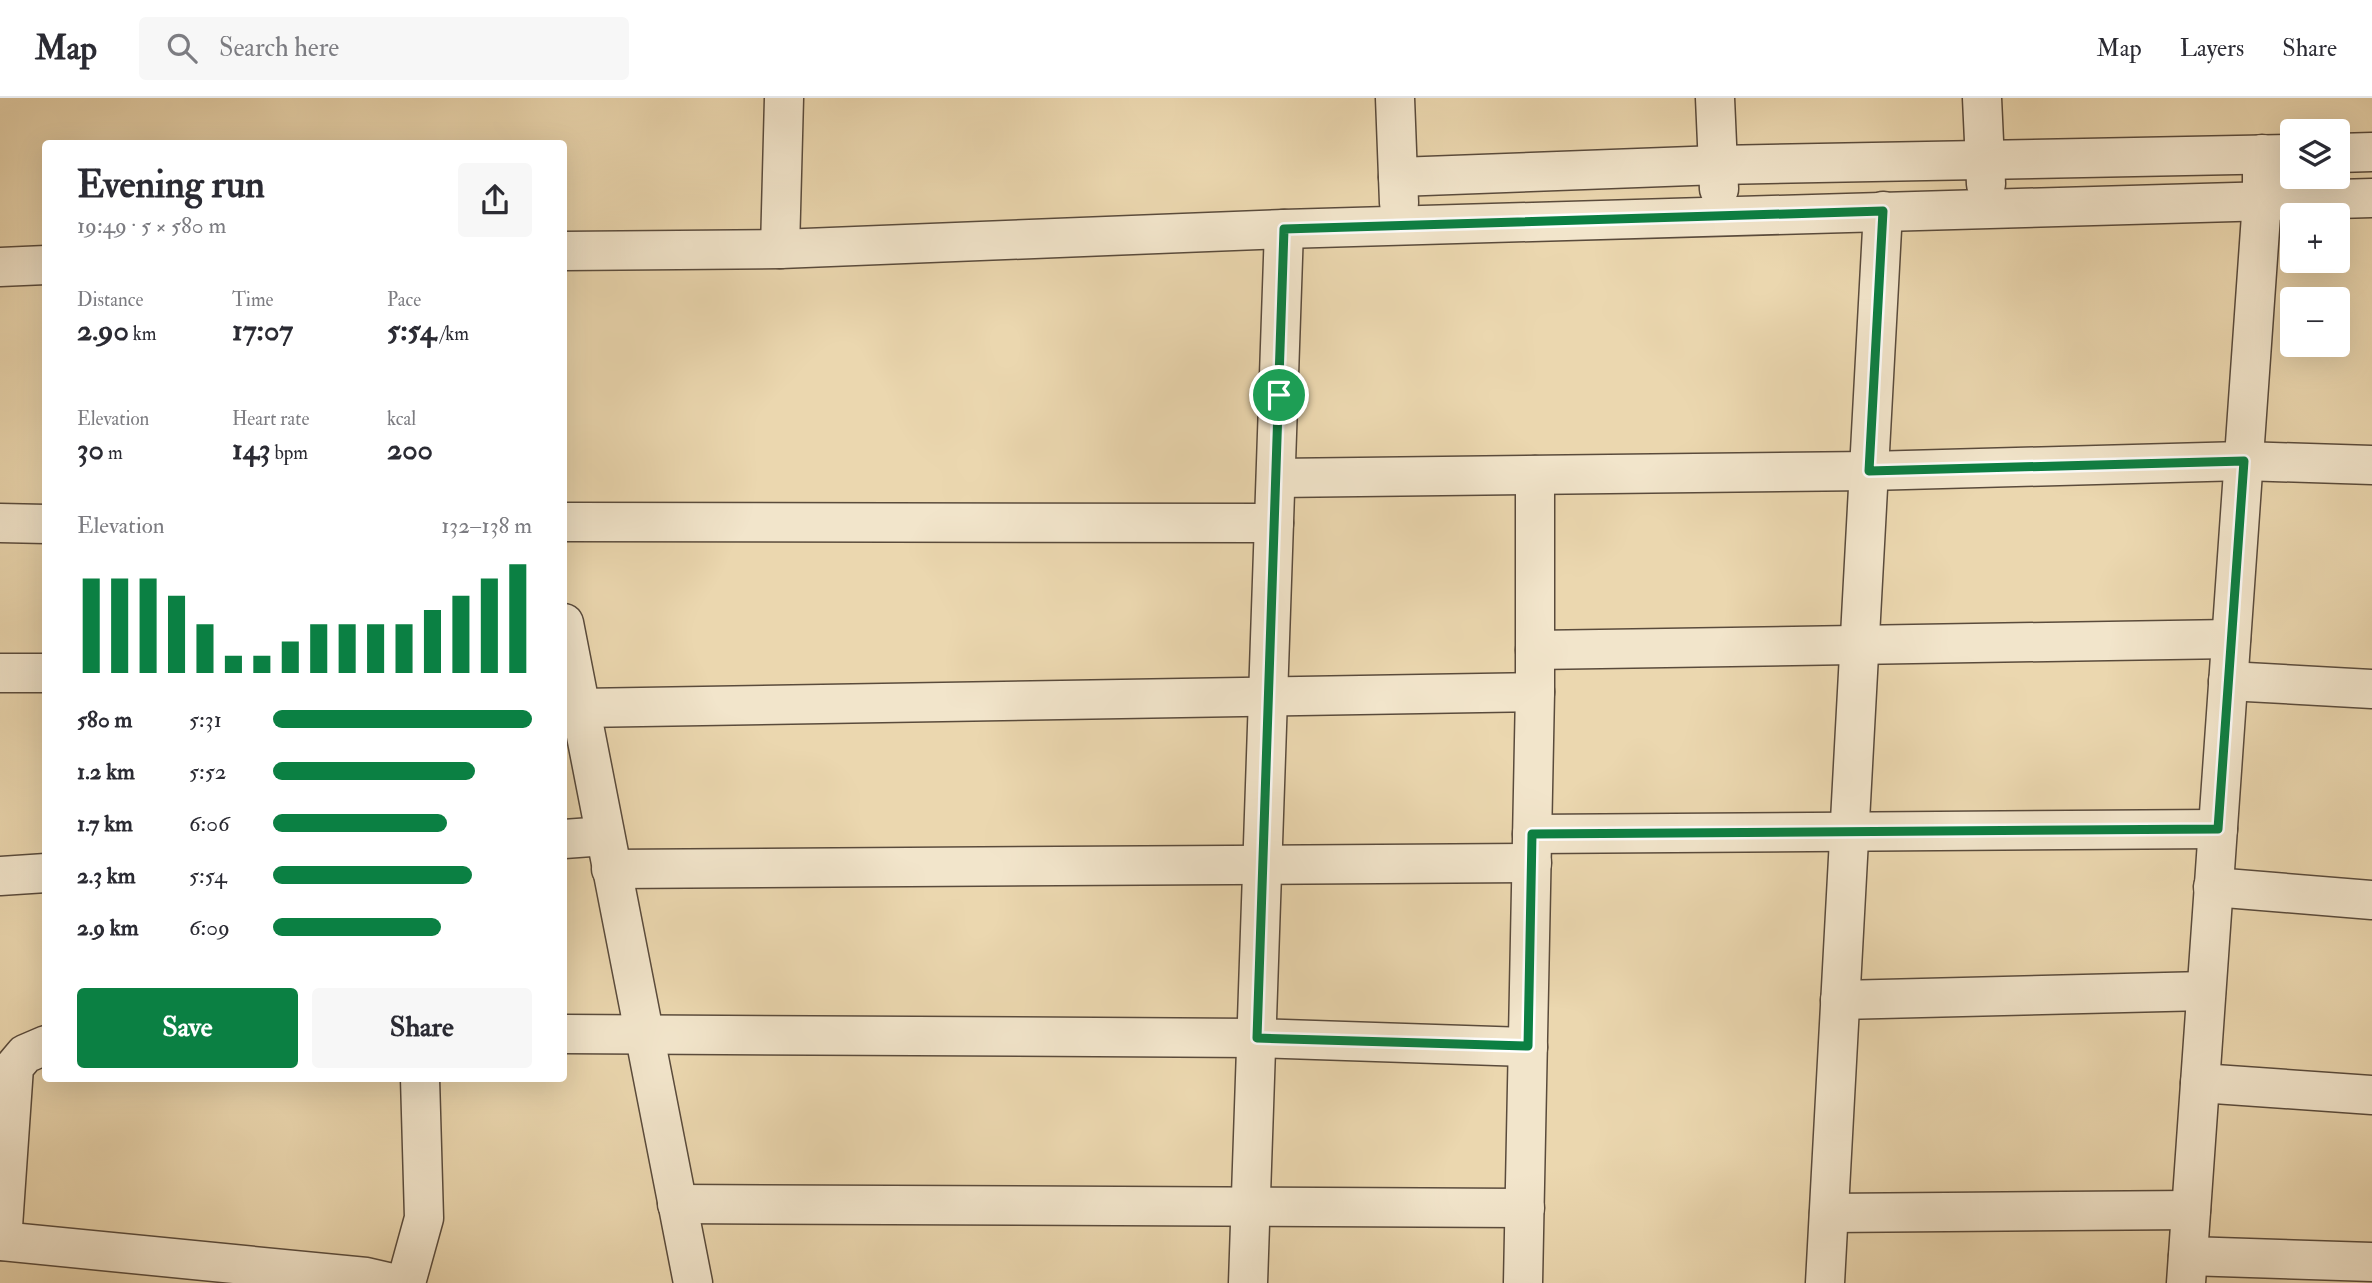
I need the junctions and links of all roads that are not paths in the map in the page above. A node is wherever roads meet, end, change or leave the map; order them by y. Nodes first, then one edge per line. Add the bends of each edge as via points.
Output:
1 (784, 98) edge
2 (1395, 98) edge
3 (1715, 98) edge
4 (1982, 98) edge
5 (2372, 152) edge
6 (2350, 153) edge
7 (2277, 154) edge
8 (1984, 160) junction
9 (1718, 165) junction
10 (1398, 177) junction
11 (2372, 198) edge
12 (2262, 201) junction
13 (1987, 207) junction
14 (1883, 211) junction
15 (1720, 216) junction
16 (1399, 226) junction
17 (1284, 229) junction
18 (780, 249) junction
19 (567, 251) edge
20 (42, 265) edge
21 (0, 267) edge
22 (2244, 461) junction
23 (2372, 465) edge
24 (1869, 471) junction
25 (1535, 475) junction
26 (1276, 478) junction
27 (567, 522) edge
28 (0, 523) edge
29 (1274, 523) junction
30 (42, 524) edge
31 (2231, 639) junction
32 (1860, 645) junction
33 (1535, 650) junction
34 (568, 671) edge
35 (0, 673) edge
36 (42, 673) edge
37 (2228, 681) junction
38 (2372, 689) edge
39 (1535, 692) junction
40 (1269, 697) junction
41 (580, 708) junction
42 (2218, 829) junction
43 (1850, 832) junction
44 (567, 840) edge
45 (1532, 849) junction
46 (608, 852) junction
47 (1263, 865) junction
48 (42, 873) edge
49 (0, 876) edge
50 (2213, 887) junction
51 (2372, 900) edge
52 (2206, 991) junction
53 (1840, 1000) junction
54 (643, 1032) junction
55 (567, 1034) edge
56 (1257, 1038) junction
57 (1528, 1046) junction
58 (42, 1047) edge
59 (420, 1082) edge
60 (2200, 1083) junction
61 (2372, 1095) edge
62 (677, 1204) junction
63 (1251, 1207) junction
64 (1525, 1208) junction
65 (2190, 1210) junction
66 (1829, 1213) junction
67 (1, 1241) edge
68 (2372, 1262) edge
69 (2187, 1270) edge
70 (270, 1275) edge
71 (392, 1283) edge
72 (406, 1283) edge
73 (693, 1283) edge
74 (1248, 1283) edge
75 (1523, 1283) edge
76 (1825, 1283) edge

1 - 18 street
2 - 10 street
3 - 9 street
4 - 8 street
5 - 6 street
7 - 8 street
7 - 12 street
8 - 9 street
8 - 13 street
9 - 10 street
9 - 15 street
10 - 16 street
11 - 12 street
12 - 13 street
12 - 22 street
13 - 14 street
14 - 15 street
14 - 24 street
15 - 16 street
16 - 17 street
17 - 18 street
17 - 26 street
18 - 19 street
20 - 21 street
22 - 23 street
22 - 24 street
22 - 31 street
24 - 25 street
24 - 32 street
25 - 26 street
25 - 33 street
26 - 29 street
27 - 29 street
28 - 30 street
29 - 40 street
31 - 32 street
31 - 37 street
32 - 33 street
32 - 43 street
33 - 39 street
34 - 41 street
35 - 36 street
37 - 38 street
37 - 42 street
39 - 40 street
39 - 45 street
40 - 41 street
40 - 47 street
41 - 46 street
42 - 43 street
42 - 50 street
43 - 45 street
43 - 53 street
44 - 46 street
45 - 47 street
45 - 57 street
46 - 47 street
46 - 54 street
47 - 56 street
48 - 49 street
50 - 51 street
50 - 52 street
52 - 53 street
52 - 60 street
53 - 66 street
54 - 55 street
54 - 56 street
54 - 62 street
56 - 57 street
56 - 63 street
57 - 64 street
58 - 67 street via 25,1054 14,1067
59 - 72 street via 424,1218
60 - 61 street
60 - 65 street
62 - 63 street
62 - 73 street
63 - 64 street
63 - 74 street
64 - 75 street
65 - 66 street
65 - 69 street
66 - 76 street
67 - 70 street
68 - 69 street
70 - 71 street

